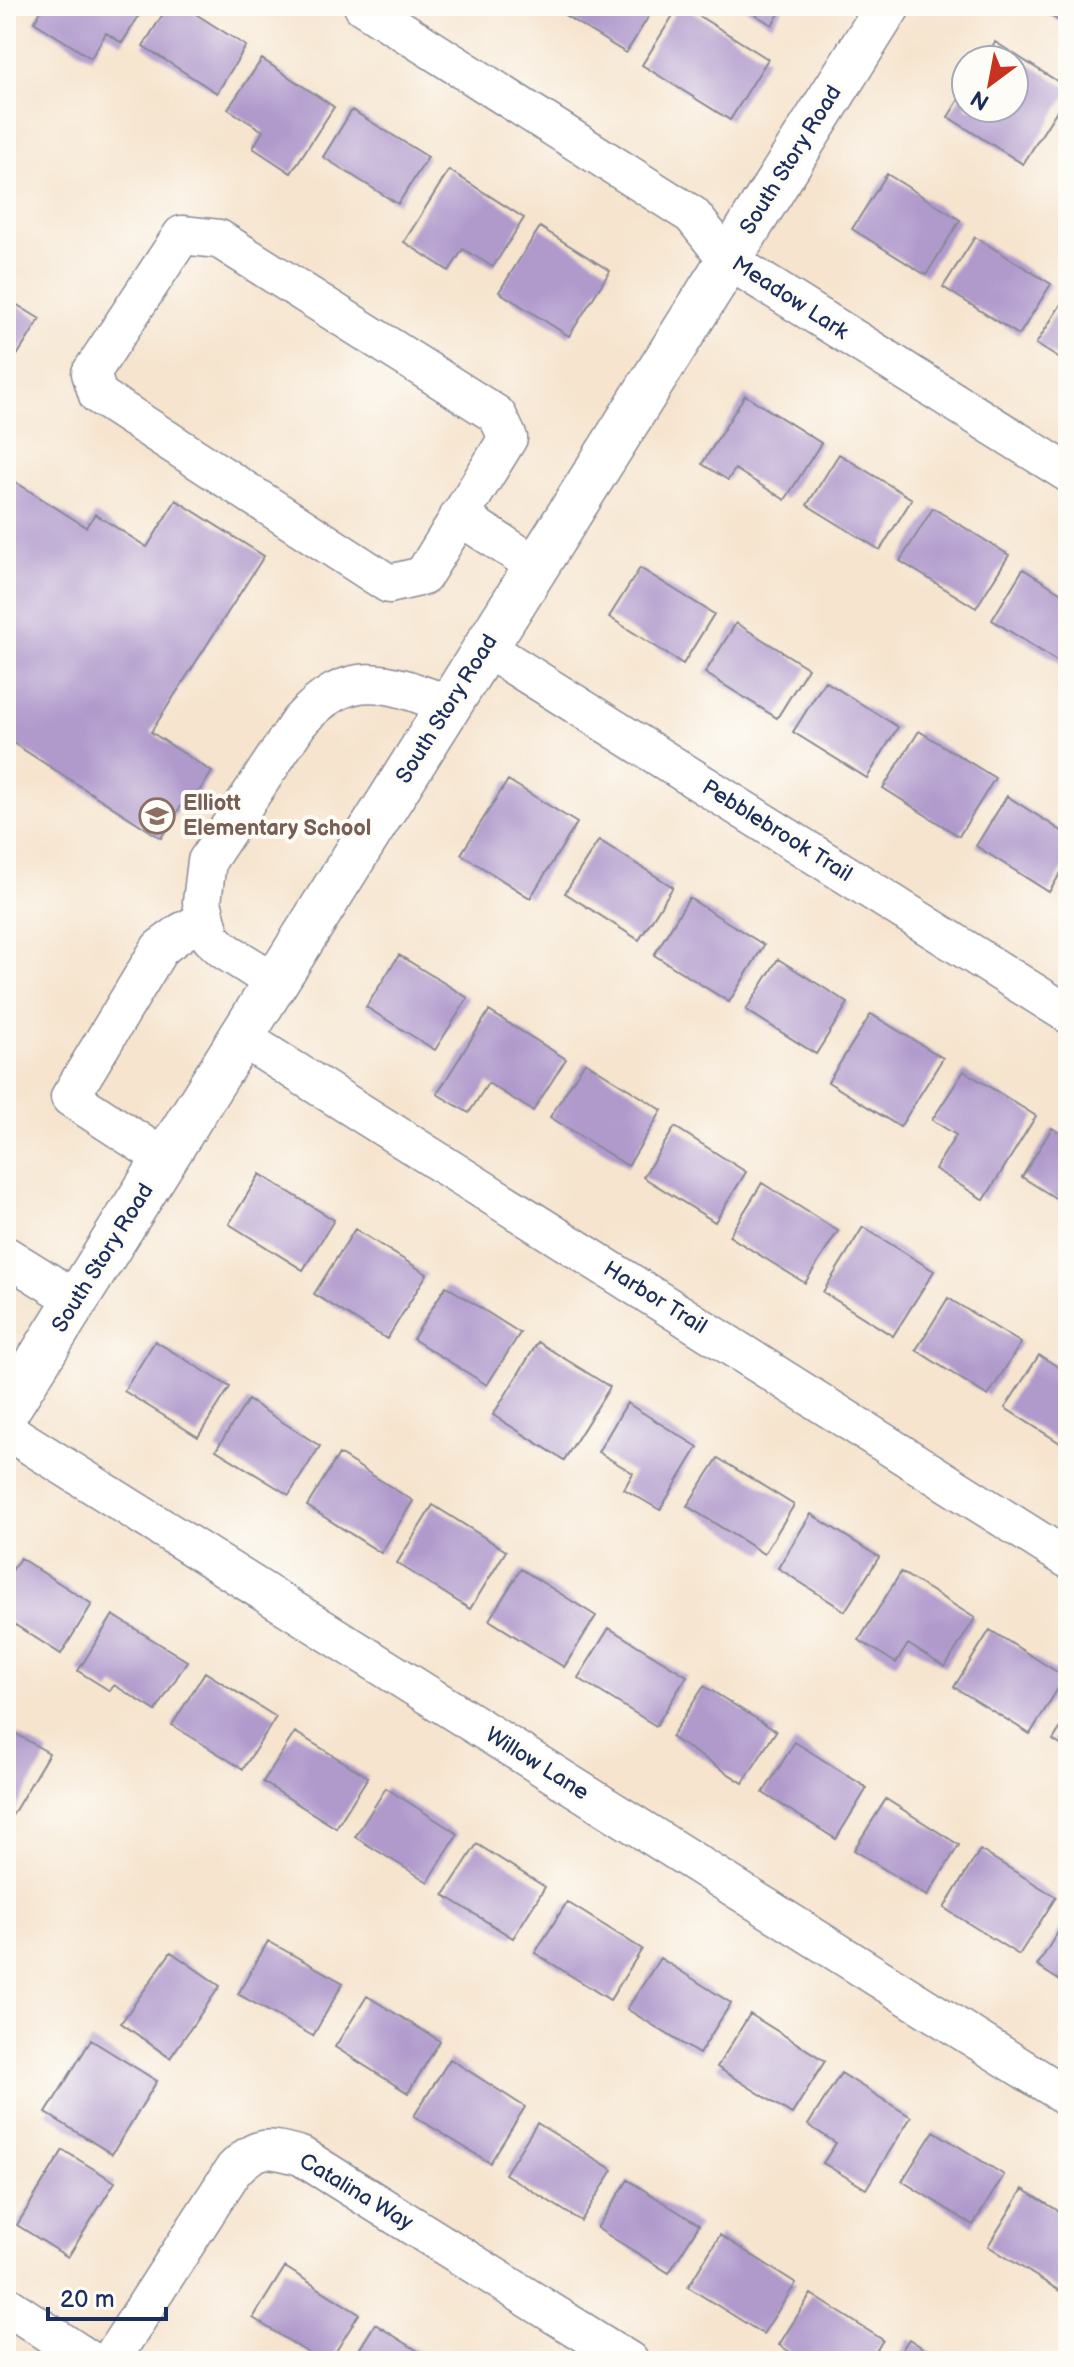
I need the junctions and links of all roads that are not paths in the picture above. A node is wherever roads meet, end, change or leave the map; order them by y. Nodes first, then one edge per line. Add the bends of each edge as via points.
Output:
1 (363, 6) edge
2 (888, 6) edge
3 (728, 260) junction
4 (1068, 473) edge
5 (459, 516) junction
6 (537, 566) junction
7 (486, 648) junction
8 (449, 705) junction
9 (205, 920) junction
10 (276, 983) junction
11 (1068, 1014) edge
12 (241, 1037) junction
13 (165, 1159) junction
14 (6, 1256) edge
15 (77, 1300) junction
16 (6, 1412) edge
17 (6, 1430) edge
18 (1068, 1559) edge
19 (1068, 2097) edge
20 (6, 2305) edge
21 (91, 2361) edge
22 (110, 2361) edge
23 (629, 2361) edge

1 - 3 street, Meadow Lark via 692,215
2 - 3 main road, South Story Road
3 - 4 street, Meadow Lark
3 - 6 main road, South Story Road
5 - 5 street via 508,438 497,415 219,239 182,235 91,373 98,395 389,584 423,576
5 - 6 street
6 - 7 main road, South Story Road
7 - 8 main road, South Story Road
7 - 11 street, Pebblebrook Trail
8 - 9 street via 384,683 337,690 316,703 207,861
8 - 10 main road, South Story Road
9 - 10 street via 211,938 224,950
9 - 13 street via 160,948 70,1097
10 - 12 main road, South Story Road
12 - 13 main road, South Story Road
12 - 18 street, Harbor Trail
13 - 15 main road, South Story Road
14 - 15 street
15 - 16 main road, South Story Road
17 - 19 street, Willow Lane
20 - 21 street
22 - 23 street, Catalina Way via 234,2169 251,2152 271,2148 301,2156

